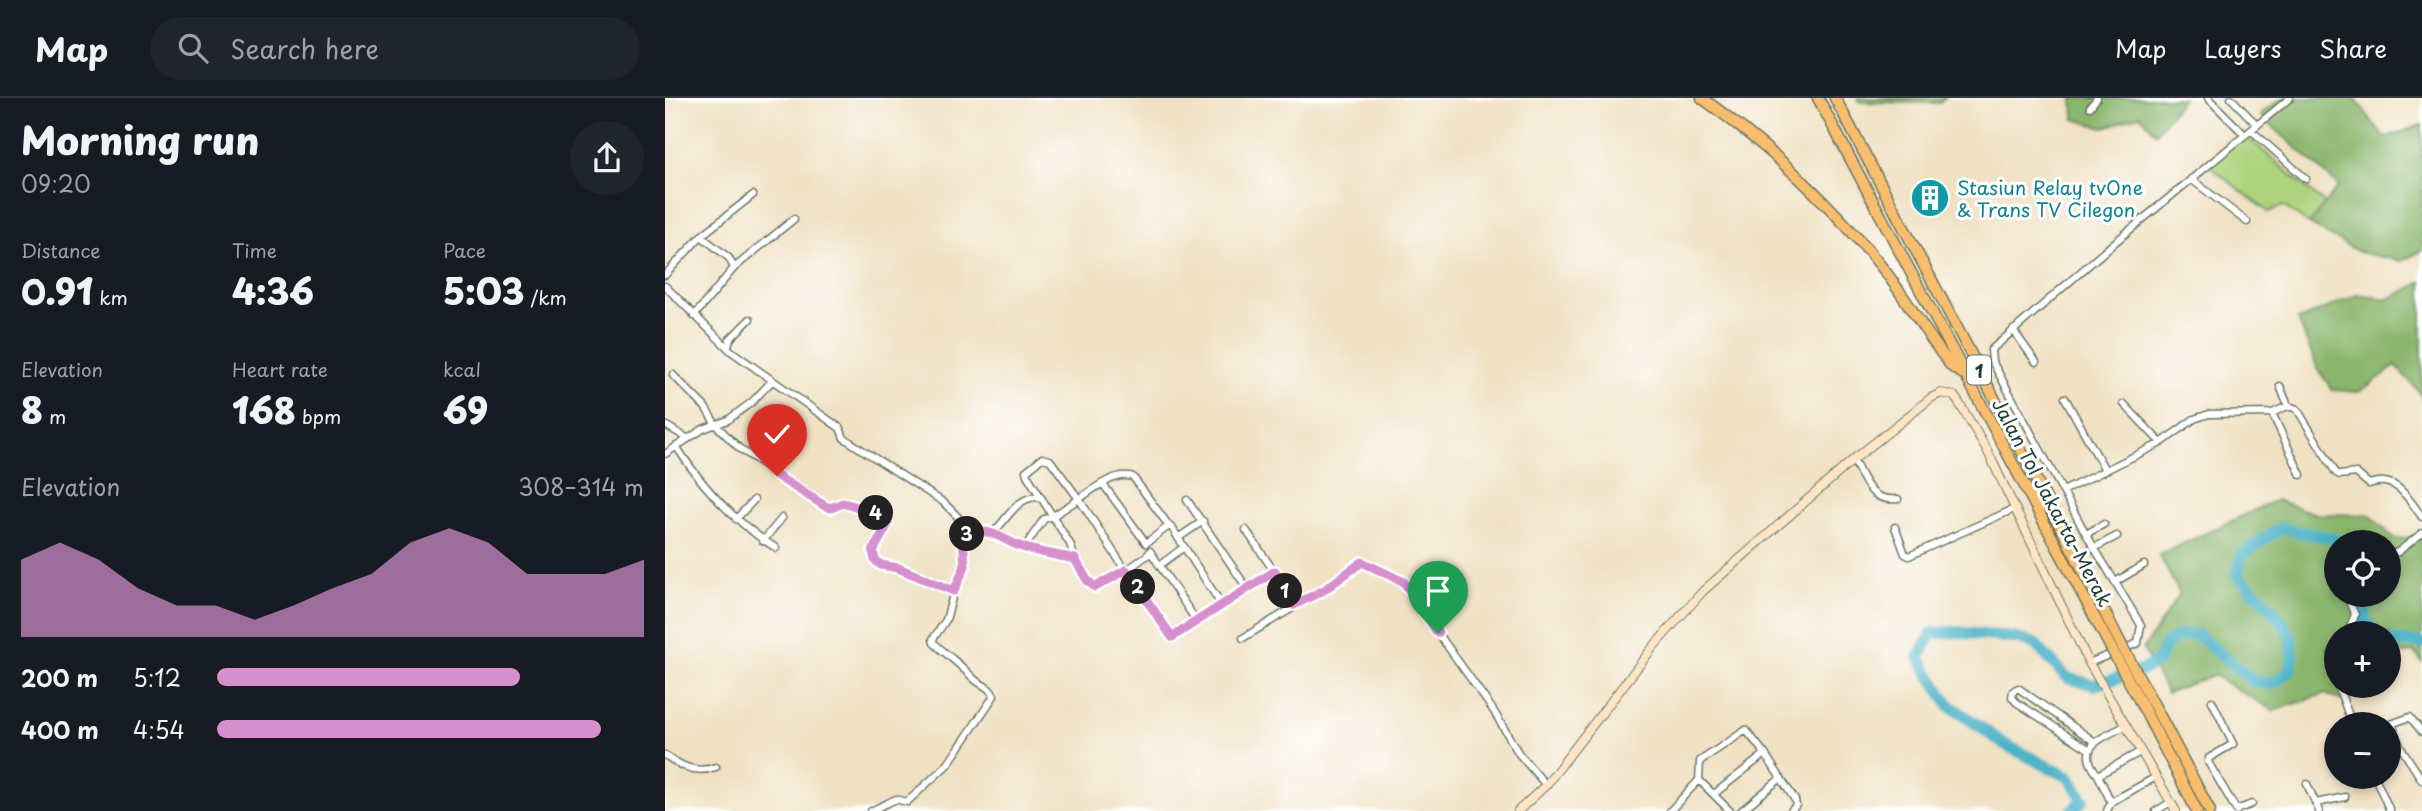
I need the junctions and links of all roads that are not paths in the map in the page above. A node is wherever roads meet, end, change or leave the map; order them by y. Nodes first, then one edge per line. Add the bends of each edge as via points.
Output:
1 (1702, 98) edge
2 (1818, 98) edge
3 (1835, 98) edge
4 (2097, 98) edge
5 (2208, 98) edge
6 (2231, 98) edge
7 (2290, 98) edge
8 (2090, 107) dead end
9 (2257, 125) junction
10 (2248, 132) junction
11 (2191, 179) junction
12 (2306, 179) dead end
13 (753, 195) dead end
14 (794, 219) dead end
15 (2247, 222) dead end
16 (701, 236) junction
17 (734, 268) junction
18 (665, 275) edge
19 (665, 286) edge
20 (694, 316) junction
21 (750, 320) dead end
22 (2013, 330) junction
23 (728, 347) junction
24 (2036, 362) dead end
25 (673, 375) dead end
26 (1965, 375) junction
27 (772, 381) junction
28 (2280, 386) dead end
29 (2066, 398) dead end
30 (2124, 404) dead end
31 (2288, 406) junction
32 (2272, 413) junction
33 (665, 425) edge
34 (716, 425) junction
35 (687, 439) junction
36 (2161, 443) junction
37 (676, 446) junction
38 (665, 454) edge
39 (1853, 460) junction
40 (2105, 470) junction
41 (2301, 475) dead end
42 (1103, 484) junction
43 (2063, 491) junction
44 (1040, 497) junction
45 (1079, 499) junction
46 (1898, 499) dead end
47 (754, 500) dead end
48 (1187, 500) dead end
49 (2014, 509) junction
50 (1053, 516) junction
51 (2422, 517) edge
52 (782, 518) dead end
53 (736, 519) junction
54 (1203, 521) junction
55 (2104, 524) dead end
56 (1169, 526) junction
57 (1895, 527) dead end
58 (1247, 530) dead end
59 (994, 532) junction
60 (2422, 533) edge
61 (2086, 534) junction
62 (963, 536) junction
63 (2117, 536) dead end
64 (1178, 538) junction
65 (764, 541) junction
66 (1146, 543) junction
67 (1184, 547) junction
68 (776, 548) dead end
69 (1024, 548) junction
70 (2094, 548) junction
71 (2401, 550) edge
72 (1150, 553) junction
73 (1075, 559) junction
74 (1160, 565) junction
75 (2144, 565) dead end
76 (1126, 570) junction
77 (1275, 571) junction
78 (2115, 582) junction
79 (1247, 588) junction
80 (954, 591) junction
81 (1221, 604) junction
82 (1294, 605) junction
83 (1196, 622) junction
84 (1243, 638) dead end
85 (2116, 646) junction
86 (2091, 666) junction
87 (2212, 701) dead end
88 (2148, 705) junction
89 (2401, 720) edge
90 (2124, 724) junction
91 (2422, 732) edge
92 (2095, 742) junction
93 (2401, 748) edge
94 (2090, 750) junction
95 (2140, 752) junction
96 (1765, 754) junction
97 (665, 755) edge
98 (716, 767) dead end
99 (2098, 775) junction
100 (2156, 777) junction
101 (1781, 778) junction
102 (1699, 780) junction
103 (2422, 780) edge
104 (1546, 785) junction
105 (2307, 785) dead end
106 (2380, 789) edge
107 (1714, 794) junction
108 (2345, 797) dead end
109 (907, 802) junction
110 (2111, 802) junction
111 (2171, 802) junction
112 (2316, 803) junction
113 (2252, 804) dead end
114 (1676, 809) edge
115 (871, 811) edge
116 (909, 811) edge
117 (1518, 811) edge
118 (1730, 811) edge
119 (1741, 811) edge
120 (1791, 811) edge
121 (2107, 811) edge
122 (2156, 811) edge
123 (2176, 811) edge
124 (2197, 811) edge
125 (2210, 811) edge
126 (2236, 811) edge
127 (2319, 811) edge
128 (2390, 811) edge

1 - 26 highway via 1792,170 1845,224 1952,367
2 - 26 highway, Jalan Tol Jakarta–Merak / 1
3 - 85 highway, Jalan Tol Jakarta–Merak / 1
4 - 8 street
5 - 10 street
6 - 9 street
7 - 9 street
9 - 10 street
10 - 11 street
10 - 12 street
11 - 15 street
11 - 22 street
13 - 16 street
14 - 17 street
16 - 17 street via 729,258
16 - 18 street
17 - 20 street
19 - 20 street
20 - 23 street
21 - 23 street via 730,339
22 - 24 street
22 - 43 street via 1992,347 1990,355
23 - 27 street
25 - 34 street
26 - 85 highway, Jalan Tol Jakarta–Merak / 1
27 - 34 street via 752,402
27 - 62 street via 839,428 842,436 869,456 954,511
28 - 31 street
29 - 40 street
30 - 36 street
31 - 32 street
31 - 51 street via 2297,409 2336,473 2356,473 2368,484 2391,482
32 - 36 street via 2209,414
32 - 41 street
33 - 35 street
34 - 35 street
34 - 80 street via 751,457 825,506 843,503 884,517 888,524 873,551 875,560
35 - 37 street
36 - 40 street
37 - 38 street
37 - 53 street
39 - 46 street via 1877,496
39 - 49 street via 1931,398 1947,393 1959,403 1987,450
39 - 104 street via 1703,591
40 - 43 street
42 - 45 street
42 - 56 street via 1120,476 1133,477
42 - 66 street
43 - 61 street
44 - 45 street via 1026,471 1046,457
44 - 50 street
44 - 59 street via 1021,500
45 - 50 street
45 - 76 street
47 - 53 street
48 - 54 street
49 - 57 street via 1909,556
49 - 86 street
50 - 69 street via 1044,519
50 - 73 street
52 - 65 street
53 - 65 street
54 - 64 street
54 - 79 street
55 - 61 street
56 - 64 street
56 - 66 street
58 - 77 street
59 - 62 street
59 - 69 street
60 - 71 street
61 - 70 street
62 - 80 street via 965,566
63 - 70 street
64 - 67 street
65 - 68 street
66 - 72 street
67 - 74 street
67 - 81 street
69 - 73 street
70 - 78 street
72 - 74 street
72 - 76 street
73 - 76 street via 1095,587
74 - 83 street
75 - 78 street
76 - 83 street via 1169,635 1176,636
77 - 79 street
77 - 82 street
78 - 86 street via 2139,621 2140,640
79 - 81 street
80 - 109 street via 934,643 994,696 948,764
81 - 83 street
82 - 84 street
82 - 104 street via 1362,562 1404,582 1519,754
85 - 88 highway, Jalan Tol Jakarta–Merak / 1, bridge
86 - 90 street
87 - 126 street via 2233,744 2208,762
88 - 124 highway, Jalan Tol Jakarta–Merak / 1
88 - 125 highway, Jalan Tol Jakarta–Merak / 1
89 - 91 street via 2410,717
90 - 92 street
90 - 95 street
92 - 94 street
92 - 94 street via 2018,688 2013,691 2016,702
93 - 103 street
94 - 99 street via 2089,765
95 - 99 street
95 - 100 street
96 - 101 street
96 - 102 street via 1750,732 1743,731 1700,761
96 - 107 street
97 - 98 street via 691,770
99 - 110 street
100 - 110 street
100 - 111 street
101 - 119 street
101 - 120 street via 1795,800
102 - 107 street
102 - 114 street
104 - 117 street
105 - 112 street
106 - 128 street
107 - 118 street
108 - 112 street
109 - 115 street via 896,799
109 - 116 street
110 - 121 street
111 - 122 street
111 - 123 street
112 - 127 street
113 - 126 street

